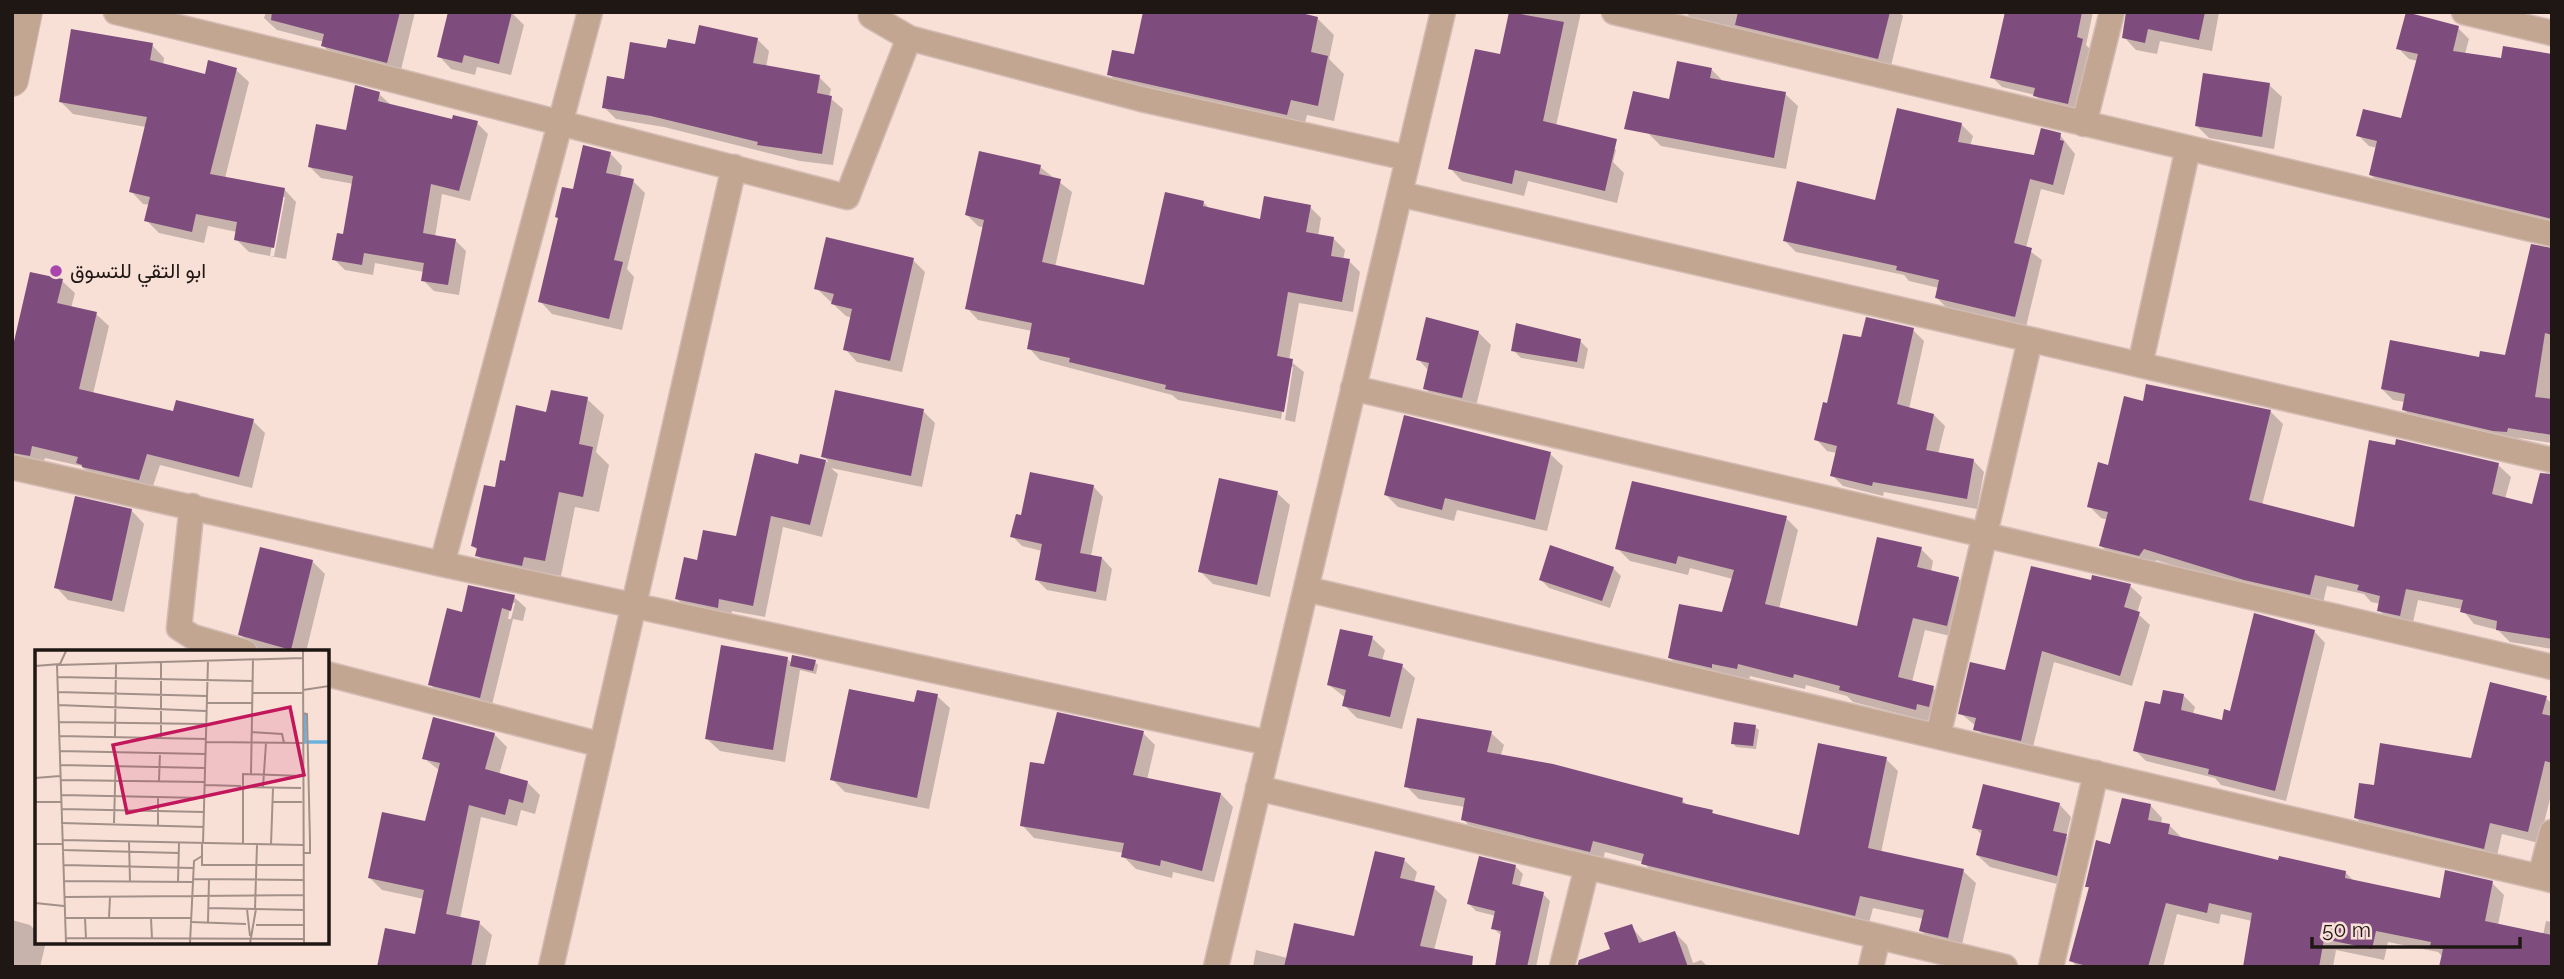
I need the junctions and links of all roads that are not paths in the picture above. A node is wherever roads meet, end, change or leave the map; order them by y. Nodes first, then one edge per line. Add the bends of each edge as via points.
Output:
1 (26, 12) edge
2 (116, 12) edge
3 (590, 12) edge
4 (1443, 12) edge
5 (1614, 12) edge
6 (2112, 12) edge
7 (2464, 12) edge
8 (866, 14) edge
9 (2552, 33) edge
10 (909, 38) junction
11 (12, 80) edge
12 (560, 123) junction
13 (2084, 124) junction
14 (2188, 148) junction
15 (1408, 158) junction
16 (734, 167) junction
17 (1400, 194) junction
18 (2552, 234) edge
19 (2031, 340) junction
20 (2140, 365) junction
21 (1353, 388) junction
22 (2552, 460) edge
23 (12, 467) edge
24 (192, 506) junction
25 (1985, 536) junction
26 (442, 564) junction
27 (1306, 589) junction
28 (634, 604) junction
29 (238, 650) edge
30 (2552, 667) edge
31 (329, 675) edge
32 (1938, 736) junction
33 (1269, 743) junction
34 (602, 745) junction
35 (2096, 773) junction
36 (1258, 788) junction
37 (2552, 832) edge
38 (1587, 867) junction
39 (2546, 878) edge
40 (1878, 937) junction
41 (551, 967) edge
42 (1216, 967) edge
43 (1562, 967) edge
44 (1871, 967) edge
45 (2005, 967) edge
46 (2051, 967) edge

1 - 11 street
2 - 12 street
3 - 12 street
4 - 15 street
5 - 13 street
6 - 13 street
7 - 9 street
8 - 10 street
10 - 15 street via 1141,99
10 - 16 street via 846,197
12 - 16 street
12 - 26 street
13 - 14 street
14 - 18 street
14 - 20 street
15 - 17 street
16 - 28 street
17 - 19 street
17 - 21 street
19 - 20 street
19 - 25 street
20 - 22 street
21 - 25 street
21 - 27 street
23 - 24 street
24 - 26 street
24 - 29 street via 179,628 193,638
25 - 30 street
25 - 32 street
26 - 28 street
27 - 32 street
27 - 33 street
28 - 33 street
28 - 34 street
31 - 34 street
32 - 35 street
33 - 36 street
34 - 41 street
35 - 39 street
35 - 46 street
36 - 38 street
36 - 42 street
37 - 39 street
38 - 40 street
38 - 43 street
40 - 44 street
40 - 45 street

